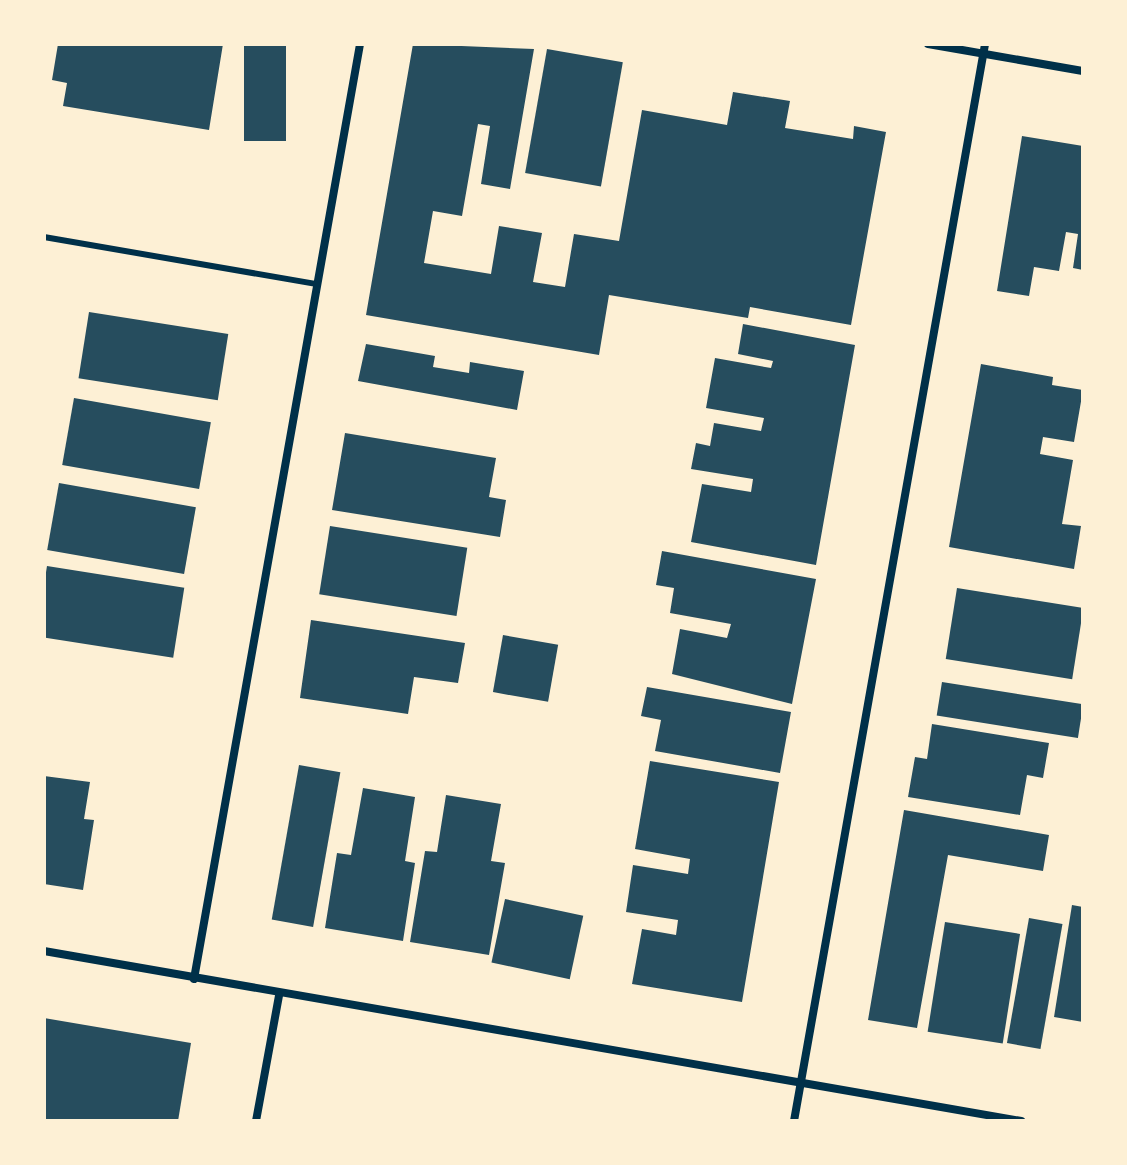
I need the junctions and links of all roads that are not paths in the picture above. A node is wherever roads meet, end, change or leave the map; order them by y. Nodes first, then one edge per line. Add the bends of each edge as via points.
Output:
1 (360, 44) edge
2 (928, 44) edge
3 (984, 49) edge
4 (1083, 71) edge
5 (44, 237) edge
6 (317, 284) junction
7 (44, 951) edge
8 (194, 979) junction
9 (279, 996) junction
10 (801, 1082) junction
11 (256, 1121) edge
12 (794, 1121) edge
13 (1021, 1121) edge

1 - 6 street
2 - 3 street
3 - 4 street
3 - 10 street
5 - 6 lane
6 - 8 street
7 - 8 street
8 - 9 street
9 - 10 street
9 - 11 street
10 - 12 street
10 - 13 street

